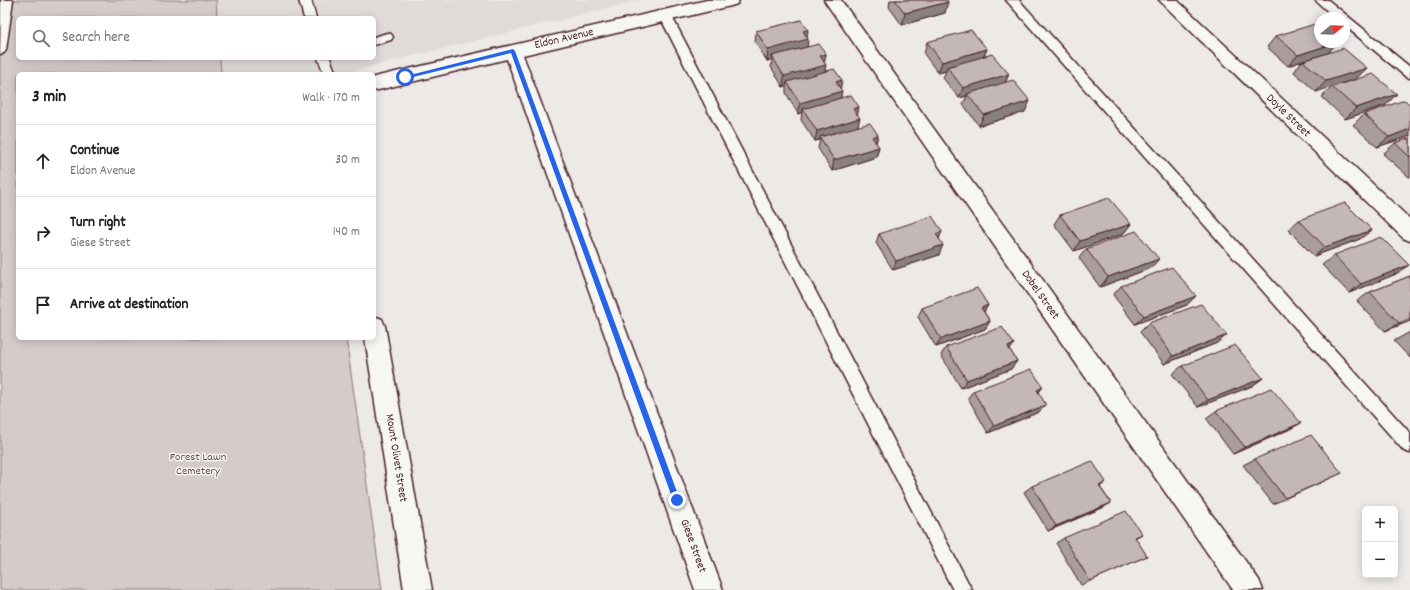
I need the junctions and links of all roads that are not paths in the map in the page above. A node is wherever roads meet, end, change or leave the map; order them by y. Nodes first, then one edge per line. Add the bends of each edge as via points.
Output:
1 (7, 0) edge
2 (306, 0) edge
3 (731, 0) edge
4 (832, 0) edge
5 (1012, 0) edge
6 (1167, 0) edge
7 (1321, 0) edge
8 (1336, 12) edge
9 (665, 15) junction
10 (310, 16) edge
11 (1350, 24) edge
12 (387, 37) dead end
13 (376, 40) edge
14 (0, 50) edge
15 (513, 51) junction
16 (325, 60) edge
17 (329, 72) edge
18 (1410, 74) edge
19 (376, 84) edge
20 (1410, 232) edge
21 (376, 338) edge
22 (1410, 445) edge
23 (418, 590) edge
24 (709, 590) edge
25 (963, 590) edge
26 (1249, 590) edge

1 - 14 lane
2 - 10 lane
3 - 9 street, Eldon Avenue
4 - 26 street, Dobel Street
5 - 22 lane
6 - 20 street, Doyle Street
7 - 8 lane
9 - 15 street, Eldon Avenue
9 - 25 lane
11 - 18 lane
12 - 13 lane
15 - 19 street, Eldon Avenue
15 - 24 street, Giese Street
16 - 17 lane
21 - 23 street, Mount Olivet Street

